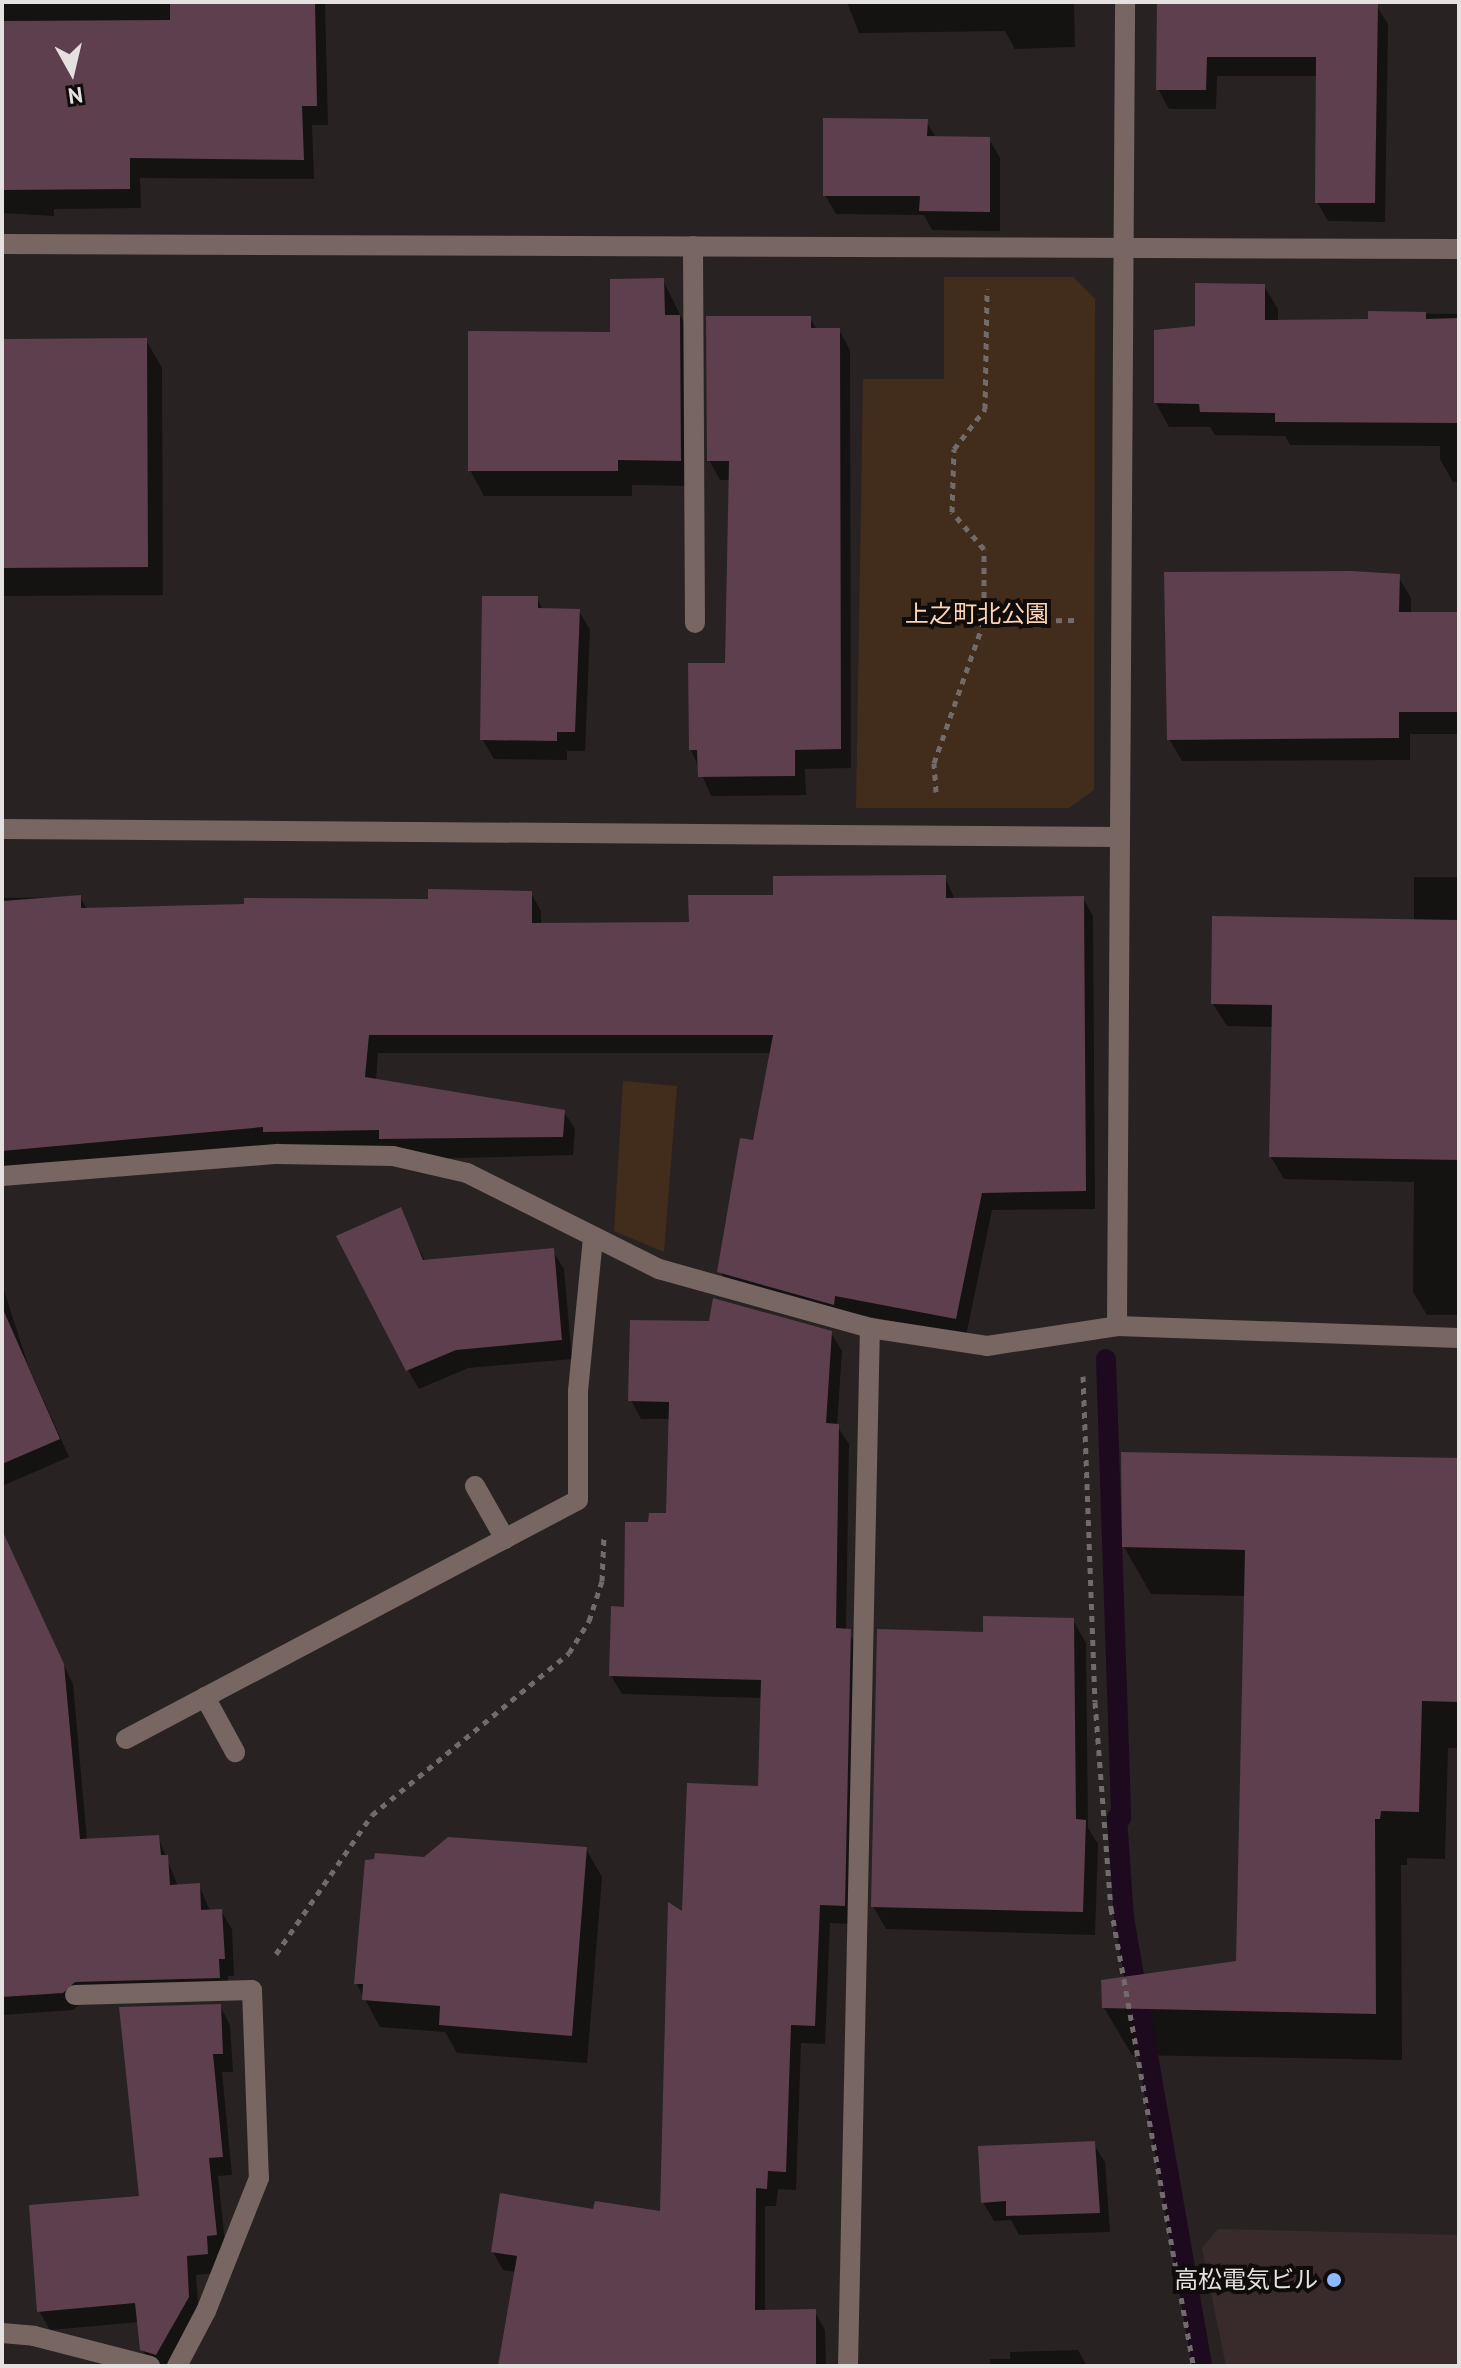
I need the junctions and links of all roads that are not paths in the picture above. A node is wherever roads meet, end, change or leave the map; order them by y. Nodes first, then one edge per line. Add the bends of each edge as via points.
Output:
1 (1125, 2) edge
2 (2, 244) edge
3 (693, 246) junction
4 (1121, 247) junction
5 (1459, 249) edge
6 (695, 623) dead end
7 (2, 829) edge
8 (1119, 837) junction
9 (2, 1176) edge
10 (593, 1238) junction
11 (1117, 1326) junction
12 (870, 1328) junction
13 (1459, 1338) edge
14 (475, 1486) dead end
15 (505, 1539) junction
16 (205, 1697) junction
17 (126, 1739) dead end
18 (235, 1752) dead end
19 (75, 1995) dead end
20 (2, 2333) edge
21 (150, 2366) edge
22 (177, 2366) edge
23 (848, 2366) edge

1 - 4 street
2 - 3 street
3 - 4 street
3 - 6 street
4 - 5 street
4 - 8 street
7 - 8 street
8 - 11 street
9 - 10 street via 277,1154 393,1156 467,1173
10 - 12 street via 659,1269
10 - 15 street via 578,1391 578,1500
11 - 12 street via 987,1346
11 - 13 street
12 - 23 street
14 - 15 street
15 - 16 street
16 - 17 street
16 - 18 street
19 - 22 street via 252,1990 259,2178 206,2311
20 - 21 street via 34,2336

